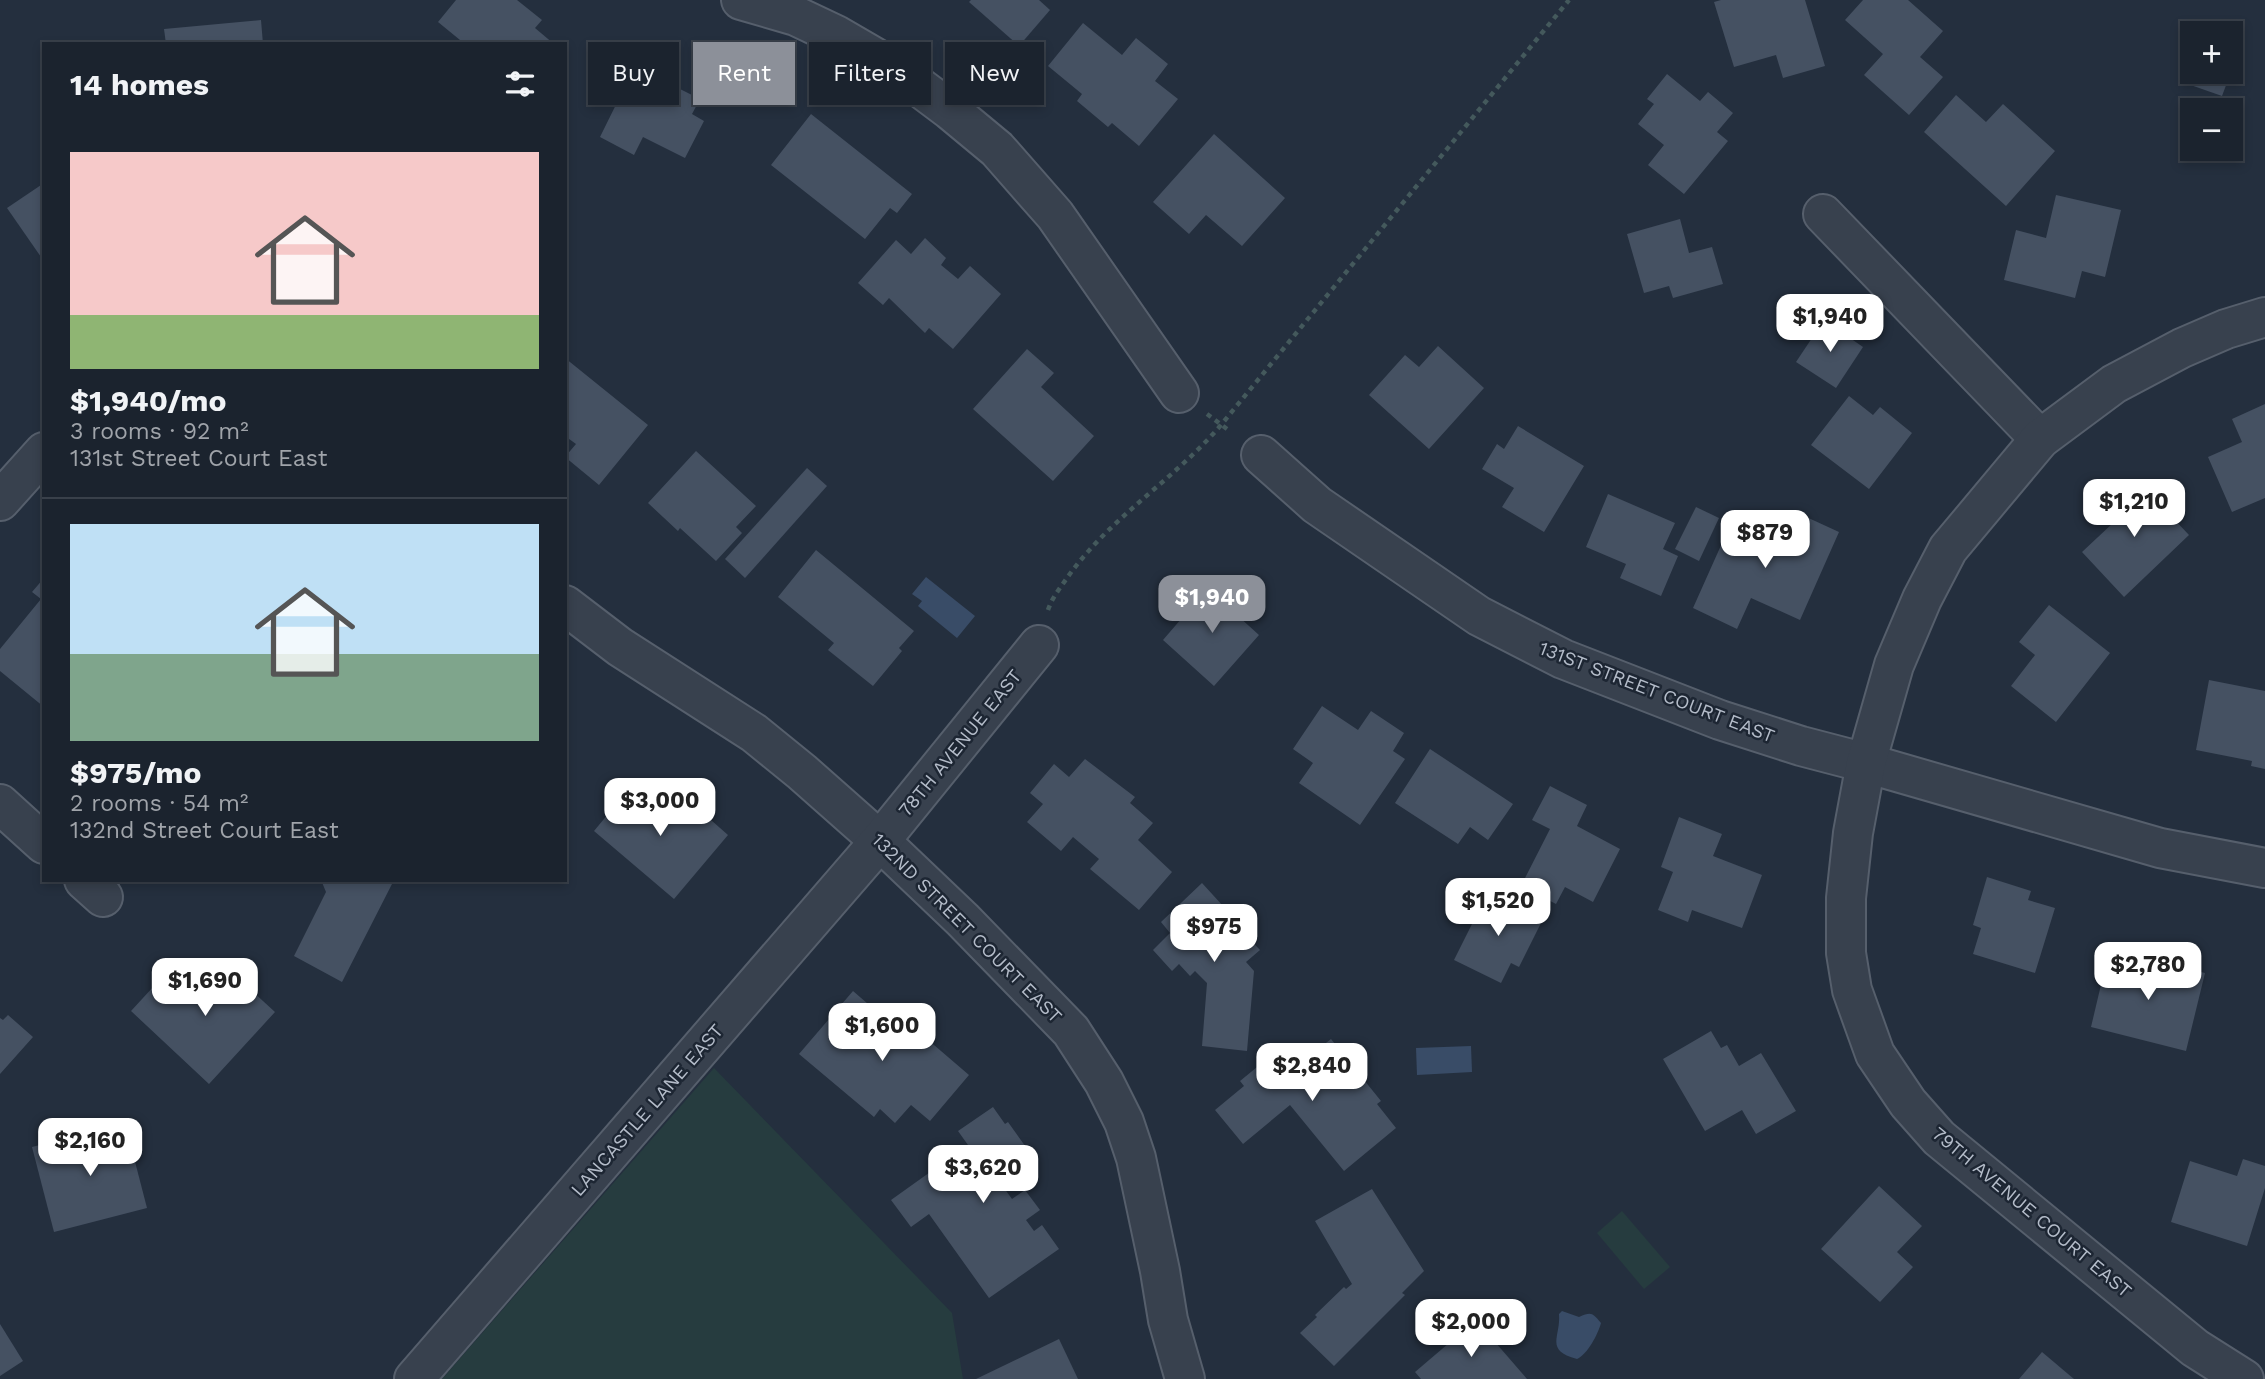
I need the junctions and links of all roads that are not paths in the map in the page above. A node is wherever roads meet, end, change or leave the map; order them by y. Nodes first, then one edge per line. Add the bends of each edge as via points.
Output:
1 (741, 0) edge
2 (1824, 214) dead end
3 (2265, 317) edge
4 (1179, 393) road end
5 (2040, 439) junction
6 (42, 454) edge
7 (1261, 455) road end
8 (0, 501) edge
9 (567, 607) edge
10 (1039, 645) road end
11 (1866, 763) junction
12 (0, 804) edge
13 (880, 841) junction
14 (42, 842) edge
15 (2265, 868) edge
16 (414, 1379) edge
17 (1185, 1379) edge
18 (2244, 1379) edge

1 - 4 street via 796,16 888,65 997,149 1055,215
2 - 5 street
3 - 5 street, 79TH AVENUE COURT EAST via 2215,333 2114,384
5 - 11 street, 79TH AVENUE COURT EAST via 1948,549 1894,665
6 - 8 street
7 - 11 street, 131ST STREET COURT EAST via 1317,505 1479,615 1563,659 1720,720
9 - 13 street, 132ND STREET COURT EAST via 620,647 754,733
10 - 13 street, 78TH AVENUE EAST
11 - 15 street, 131ST STREET COURT EAST via 2160,848
11 - 18 street, 79TH AVENUE COURT EAST via 1846,898 1846,953 1852,990 1875,1054 1908,1104 1939,1138 2195,1348
12 - 14 street
13 - 16 street, LANCASTLE LANE EAST
13 - 17 street, 132ND STREET COURT EAST via 1071,1031 1104,1082 1136,1158 1168,1320

